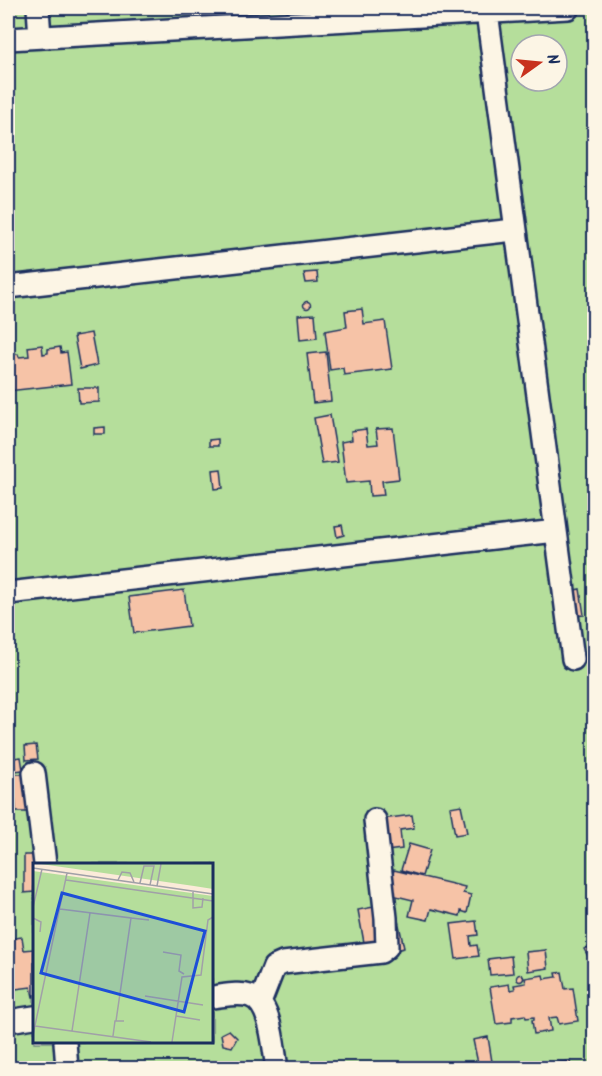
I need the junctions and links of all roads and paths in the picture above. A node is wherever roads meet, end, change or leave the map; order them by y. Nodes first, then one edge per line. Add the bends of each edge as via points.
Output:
1 (38, 8) edge
2 (568, 8) edge
3 (487, 12) junction
4 (40, 38) junction
5 (8, 39) edge
6 (514, 230) junction
7 (8, 287) edge
8 (556, 531) junction
9 (8, 593) edge
10 (573, 659) dead end
11 (34, 774) dead end
12 (375, 820) dead end
13 (45, 863) edge
14 (213, 997) edge
15 (260, 1003) junction
16 (33, 1017) edge
17 (8, 1021) edge
18 (64, 1043) edge
19 (67, 1068) edge
20 (277, 1068) edge

1 - 4 street
2 - 3 street
3 - 4 street
3 - 6 street
4 - 5 street
6 - 7 street
6 - 8 street
8 - 9 street
8 - 10 street
11 - 13 street
12 - 15 street via 387,947 381,952 283,963 274,967
14 - 15 street via 249,995
15 - 20 street via 267,1015
16 - 17 street
18 - 19 street

